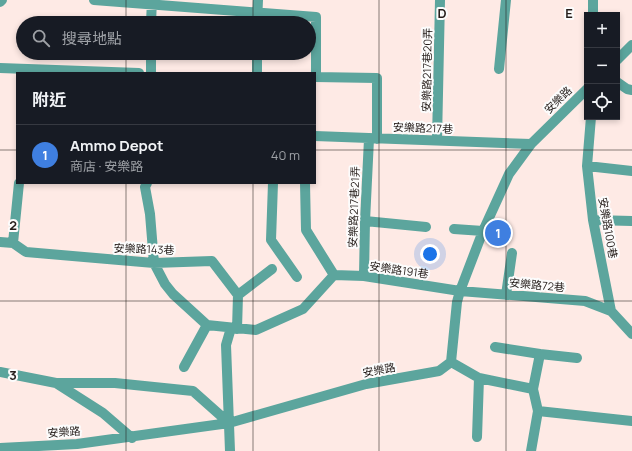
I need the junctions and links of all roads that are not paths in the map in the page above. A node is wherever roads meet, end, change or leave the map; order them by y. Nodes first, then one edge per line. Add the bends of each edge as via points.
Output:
1 (94, 0) edge
2 (258, 0) edge
3 (440, 0) edge
4 (506, 0) edge
5 (593, 0) edge
6 (152, 2) edge
7 (593, 12) edge
8 (151, 16) edge
9 (244, 16) edge
10 (257, 16) edge
11 (632, 45) edge
12 (620, 57) edge
13 (151, 60) edge
14 (257, 60) edge
15 (315, 60) edge
16 (0, 68) edge
17 (499, 69) dead end
18 (111, 72) edge
19 (151, 72) edge
20 (256, 72) edge
21 (315, 72) edge
22 (316, 77) edge
23 (620, 84) edge
24 (632, 90) edge
25 (584, 92) edge
26 (591, 120) edge
27 (316, 136) edge
28 (373, 139) junction
29 (437, 140) junction
30 (531, 144) junction
31 (587, 166) junction
32 (632, 171) edge
33 (20, 184) edge
34 (146, 184) edge
35 (273, 184) edge
36 (305, 184) edge
37 (592, 220) junction
38 (365, 221) junction
39 (632, 222) edge
40 (426, 227) dead end
41 (454, 229) dead end
42 (482, 231) junction
43 (0, 242) edge
44 (13, 243) junction
45 (512, 253) dead end
46 (154, 263) junction
47 (272, 269) dead end
48 (334, 275) junction
49 (364, 276) junction
50 (297, 277) dead end
51 (460, 291) junction
52 (238, 295) junction
53 (506, 295) junction
54 (611, 311) junction
55 (207, 326) junction
56 (234, 329) junction
57 (632, 334) edge
58 (495, 347) dead end
59 (540, 354) junction
60 (576, 358) dead end
61 (451, 362) junction
62 (184, 367) dead end
63 (2, 371) edge
64 (479, 378) junction
65 (56, 383) junction
66 (533, 389) junction
67 (538, 411) junction
68 (632, 421) edge
69 (229, 423) junction
70 (477, 437) dead end
71 (132, 438) junction
72 (0, 448) edge
73 (230, 451) edge
74 (531, 451) edge

1 - 6 street
2 - 10 street
3 - 29 street, 安樂路217巷20弄
4 - 17 street
5 - 7 street
6 - 8 street
6 - 9 street
11 - 12 street
13 - 19 street
14 - 20 street
15 - 21 street
16 - 18 street
22 - 28 street, 安樂路217巷21弄 via 377,78
23 - 24 street
25 - 30 street, 安樂路
26 - 31 street, 安樂路100巷
27 - 28 street, 安樂路217巷
28 - 29 street, 安樂路217巷
28 - 38 street, 安樂路217巷21弄
29 - 30 street, 安樂路217巷
30 - 42 street, 安樂路 via 509,174
31 - 32 street
31 - 37 street, 安樂路100巷
33 - 44 street
34 - 46 street
35 - 50 street via 271,240
36 - 48 street via 306,230
37 - 39 street
37 - 54 street, 安樂路100巷
38 - 40 street
38 - 49 street, 安樂路217巷21弄
41 - 42 street
42 - 51 street, 安樂路
43 - 44 street, 安樂路143巷
44 - 46 street, 安樂路143巷 via 26,252
45 - 53 street
46 - 52 street, 安樂路143巷 via 212,260
46 - 55 street via 173,294
47 - 52 street
48 - 49 street, 安樂路191巷
48 - 56 street via 303,309 256,330
49 - 51 street, 安樂路191巷
51 - 53 street, 安樂路72巷
51 - 61 street, 安樂路
52 - 56 street
53 - 54 street, 安樂路72巷 via 585,301
54 - 57 street
55 - 56 street
55 - 62 street
56 - 69 street via 226,345
58 - 59 street
59 - 60 street
59 - 66 street
61 - 64 street
61 - 69 street, 安樂路 via 439,372 366,384
63 - 65 street
64 - 66 street
64 - 70 street
65 - 69 street via 115,383 193,391
65 - 71 street via 103,413
66 - 67 street
67 - 68 street
67 - 74 street
69 - 71 street, 安樂路
69 - 73 street
71 - 72 street, 安樂路

